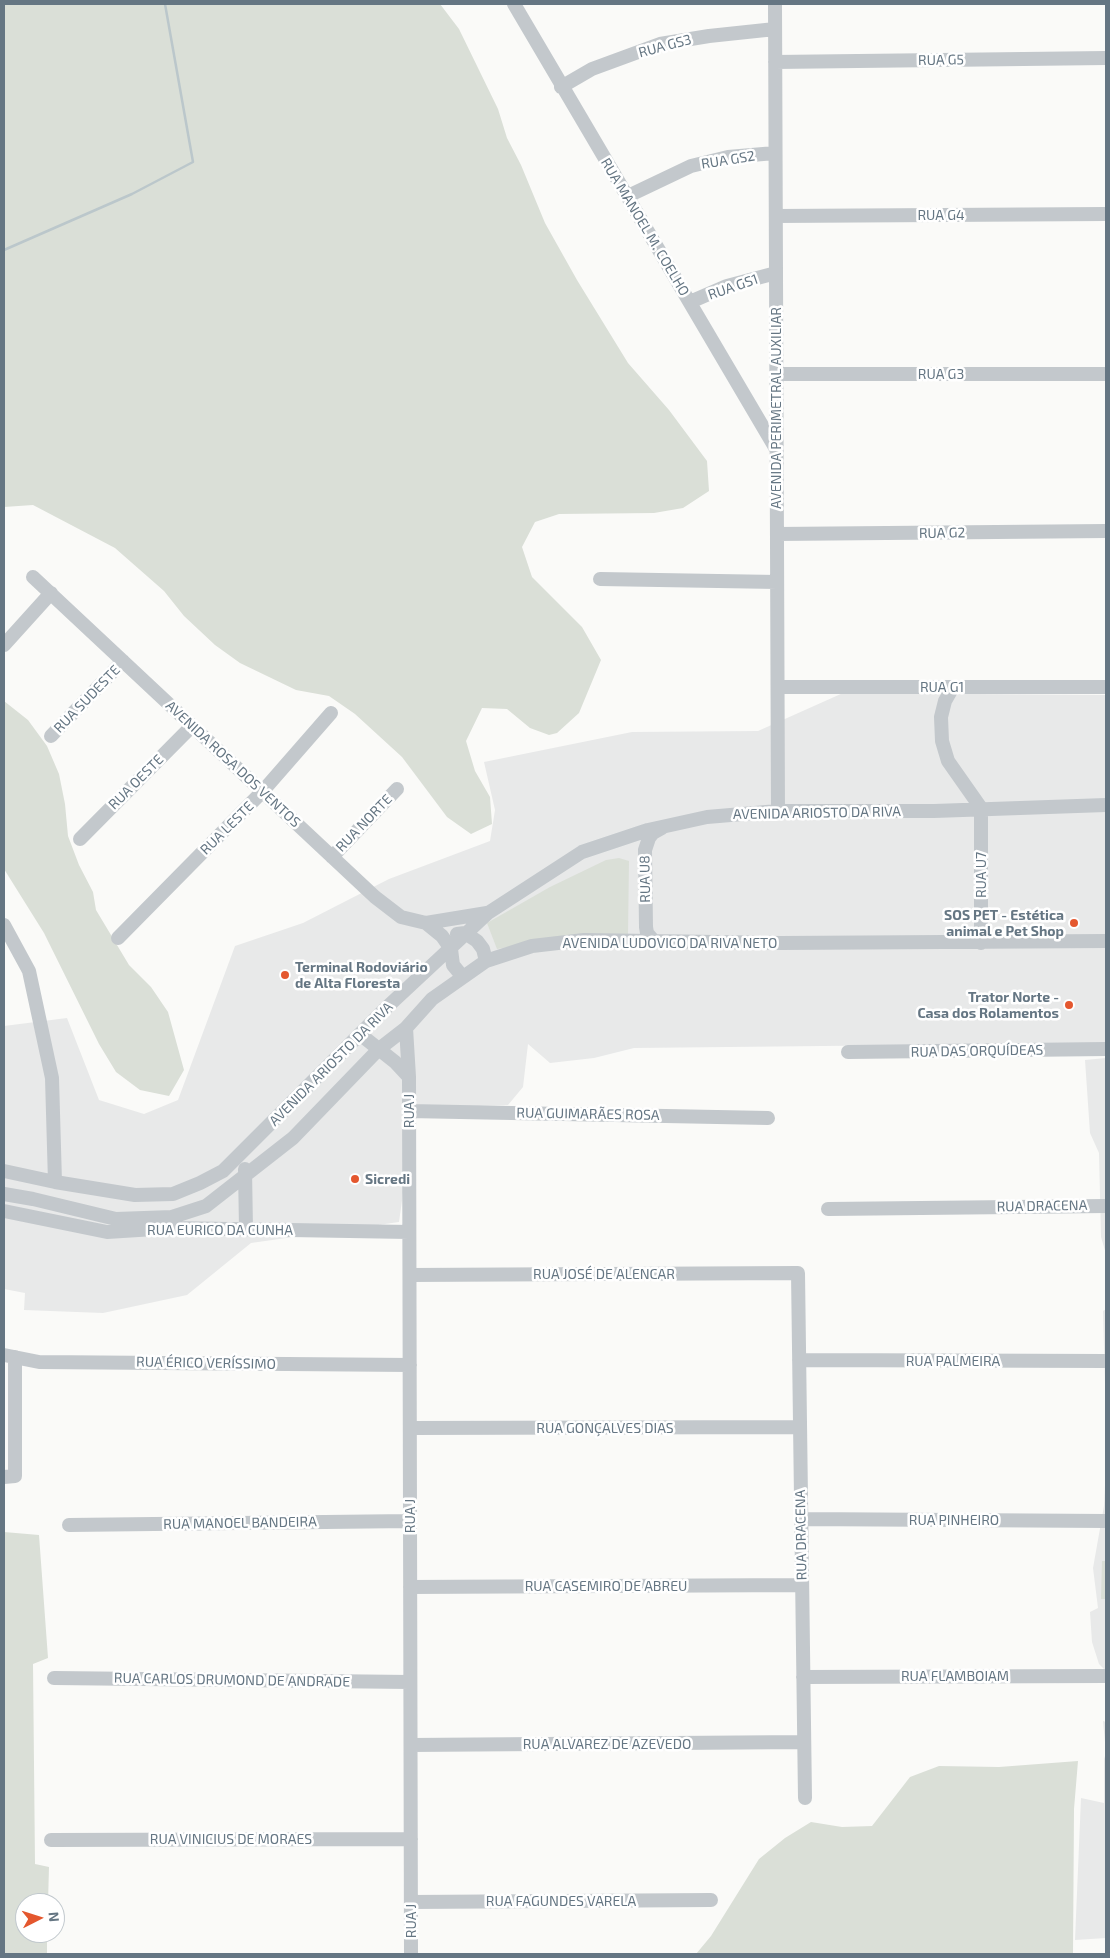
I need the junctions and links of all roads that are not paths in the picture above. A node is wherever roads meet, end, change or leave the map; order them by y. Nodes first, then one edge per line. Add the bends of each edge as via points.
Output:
1 (514, 4) edge
2 (775, 4) edge
3 (775, 29) junction
4 (1106, 58) edge
5 (775, 62) junction
6 (561, 87) junction
7 (775, 153) junction
8 (628, 196) junction
9 (1106, 214) edge
10 (776, 216) junction
11 (776, 272) junction
12 (690, 302) junction
13 (776, 374) junction
14 (1106, 374) edge
15 (777, 450) junction
16 (1106, 531) edge
17 (777, 534) junction
18 (34, 577) dead end
19 (600, 579) dead end
20 (777, 582) junction
21 (51, 593) junction
22 (4, 645) edge
23 (123, 661) junction
24 (778, 687) junction
25 (954, 687) junction
26 (1106, 687) edge
27 (331, 713) dead end
28 (192, 726) junction
29 (51, 736) dead end
30 (397, 789) dead end
31 (262, 792) junction
32 (1106, 805) edge
33 (981, 808) junction
34 (778, 811) junction
35 (666, 826) junction
36 (629, 836) junction
37 (80, 839) dead end
38 (641, 849) junction
39 (332, 857) junction
40 (642, 887) junction
41 (488, 913) junction
42 (426, 923) junction
43 (4, 926) edge
44 (464, 933) junction
45 (442, 936) junction
46 (118, 938) dead end
47 (631, 941) junction
48 (654, 941) junction
49 (1106, 941) edge
50 (981, 943) junction
51 (451, 949) junction
52 (486, 960) junction
53 (462, 976) junction
54 (406, 1028) junction
55 (361, 1035) junction
56 (379, 1049) junction
57 (1106, 1049) edge
58 (848, 1052) dead end
59 (409, 1077) junction
60 (409, 1111) junction
61 (768, 1118) dead end
62 (242, 1153) junction
63 (4, 1171) edge
64 (246, 1175) junction
65 (55, 1182) junction
66 (4, 1194) edge
67 (33, 1199) junction
68 (1106, 1206) edge
69 (828, 1208) dead end
70 (4, 1211) edge
71 (31, 1217) junction
72 (170, 1223) junction
73 (246, 1229) junction
74 (410, 1232) junction
75 (798, 1272) joint
76 (410, 1275) junction
77 (9, 1356) edge
78 (799, 1360) junction
79 (1106, 1361) edge
80 (410, 1365) junction
81 (9, 1385) edge
82 (800, 1427) junction
83 (410, 1428) junction
84 (4, 1477) edge
85 (801, 1519) junction
86 (410, 1521) junction
87 (1106, 1521) edge
88 (69, 1525) dead end
89 (802, 1585) junction
90 (410, 1587) junction
91 (803, 1676) junction
92 (1106, 1676) edge
93 (54, 1678) dead end
94 (410, 1682) junction
95 (804, 1742) junction
96 (410, 1745) junction
97 (805, 1798) dead end
98 (411, 1838) junction
99 (51, 1840) dead end
100 (711, 1900) dead end
101 (411, 1902) junction
102 (411, 1954) edge

1 - 6 street, RUA MANOEL M. COELHO
2 - 3 street, AVENIDA PERIMETRAL AUXILIAR
3 - 5 street, AVENIDA PERIMETRAL AUXILIAR
3 - 6 street, RUA GS3 via 660,44 592,69
4 - 5 street, RUA G5
5 - 7 street, AVENIDA PERIMETRAL AUXILIAR
6 - 8 street, RUA MANOEL M. COELHO
7 - 8 street, RUA GS2 via 728,157 690,166
7 - 10 street, AVENIDA PERIMETRAL AUXILIAR
8 - 12 street, RUA MANOEL M. COELHO
9 - 10 street, RUA G4
10 - 11 street, AVENIDA PERIMETRAL AUXILIAR
11 - 12 street, RUA GS1 via 727,286
11 - 13 street, AVENIDA PERIMETRAL AUXILIAR
12 - 15 street, RUA MANOEL M. COELHO
13 - 14 street, RUA G3
13 - 15 street, AVENIDA PERIMETRAL AUXILIAR
15 - 17 street, AVENIDA PERIMETRAL AUXILIAR
16 - 17 street, RUA G2
17 - 20 street, AVENIDA PERIMETRAL AUXILIAR
18 - 21 street, AVENIDA ROSA DOS VENTOS
19 - 20 street
20 - 24 street, AVENIDA PERIMETRAL AUXILIAR
21 - 22 street
21 - 23 street, AVENIDA ROSA DOS VENTOS
23 - 28 street, AVENIDA ROSA DOS VENTOS
23 - 29 street, RUA SUDESTE
24 - 25 street, RUA G1
24 - 34 street, AVENIDA PERIMETRAL AUXILIAR
25 - 26 street, RUA G1
25 - 33 street via 945,701 941,717 942,742 948,761
27 - 31 street, RUA LESTE
28 - 31 street, AVENIDA ROSA DOS VENTOS
28 - 37 street, RUA OESTE
30 - 39 street, RUA NORTE
31 - 39 street, AVENIDA ROSA DOS VENTOS
31 - 46 street, RUA LESTE
32 - 33 street, AVENIDA ARIOSTO DA RIVA
33 - 34 street, AVENIDA ARIOSTO DA RIVA
33 - 50 street, RUA U7
34 - 35 street, AVENIDA ARIOSTO DA RIVA via 707,817
35 - 36 street, AVENIDA ARIOSTO DA RIVA
35 - 38 street, RUA U8 via 653,833
36 - 38 street, RUA U8
36 - 41 street, AVENIDA ARIOSTO DA RIVA via 582,852
38 - 40 street, RUA U8
39 - 42 street, AVENIDA ROSA DOS VENTOS via 401,917
40 - 47 street, RUA U8 via 639,929
40 - 48 street, RUA U8 via 647,933
41 - 42 street
41 - 44 street, AVENIDA ARIOSTO DA RIVA
42 - 45 street, AVENIDA ROSA DOS VENTOS
43 - 65 street via 29,971 52,1078
44 - 45 street
44 - 51 street, AVENIDA ARIOSTO DA RIVA
44 - 52 street via 480,944
45 - 51 street, AVENIDA ROSA DOS VENTOS
47 - 48 street, AVENIDA LUDOVICO DA RIVA NETO
47 - 52 street, AVENIDA LUDOVICO DA RIVA NETO via 584,940 532,946
48 - 50 street, AVENIDA LUDOVICO DA RIVA NETO
49 - 50 street, AVENIDA LUDOVICO DA RIVA NETO
51 - 53 street via 453,965
51 - 55 street, AVENIDA ARIOSTO DA RIVA
52 - 53 street, AVENIDA LUDOVICO DA RIVA NETO
53 - 54 street, AVENIDA LUDOVICO DA RIVA NETO via 432,999
54 - 56 street, AVENIDA LUDOVICO DA RIVA NETO
54 - 59 street, RUA J
55 - 56 street, RUA J
55 - 62 street, AVENIDA ARIOSTO DA RIVA
56 - 59 street, RUA J
56 - 64 street, AVENIDA LUDOVICO DA RIVA NETO via 293,1138
57 - 58 street, RUA DAS ORQUÍDEAS
59 - 60 street, RUA J
60 - 61 street, RUA GUIMARÃES ROSA
60 - 74 street, RUA J
62 - 64 street
62 - 65 street, AVENIDA ARIOSTO DA RIVA via 223,1171 173,1194 135,1195
63 - 65 street, AVENIDA ARIOSTO DA RIVA
64 - 72 street, AVENIDA LUDOVICO DA RIVA NETO via 206,1206
64 - 73 street
66 - 67 street, AVENIDA LUDOVICO DA RIVA NETO
67 - 71 street
67 - 72 street, AVENIDA LUDOVICO DA RIVA NETO via 116,1219
68 - 69 street, RUA DRACENA
70 - 71 street, RUA EURICO DA CUNHA
71 - 72 street, RUA EURICO DA CUNHA via 107,1232
72 - 73 street, RUA EURICO DA CUNHA
73 - 74 street, RUA EURICO DA CUNHA
74 - 76 street, RUA J
75 - 76 street, RUA JOSÉ DE ALENCAR
75 - 78 street, RUA DRACENA
76 - 80 street, RUA J
77 - 80 street, RUA ÉRICO VERÍSSIMO via 39,1362
77 - 81 street
78 - 79 street, RUA PALMEIRA
78 - 82 street, RUA DRACENA
80 - 83 street, RUA J
81 - 84 street via 15,1476
82 - 83 street, RUA GONÇALVES DIAS
82 - 85 street, RUA DRACENA
83 - 86 street, RUA J
85 - 87 street, RUA PINHEIRO
85 - 89 street, RUA DRACENA
86 - 88 street, RUA MANOEL BANDEIRA
86 - 90 street, RUA J
89 - 90 street, RUA CASEMIRO DE ABREU
89 - 91 street, RUA DRACENA
90 - 94 street, RUA J
91 - 92 street, RUA FLAMBOIAM
91 - 95 street, RUA DRACENA
93 - 94 street, RUA CARLOS DRUMOND DE ANDRADE
94 - 96 street, RUA J
95 - 96 street, RUA ALVAREZ DE AZEVEDO
95 - 97 street, RUA DRACENA
96 - 98 street, RUA J
98 - 99 street, RUA VINICIUS DE MORAES
98 - 101 street, RUA J
100 - 101 street, RUA FAGUNDES VARELA
101 - 102 street, RUA J

